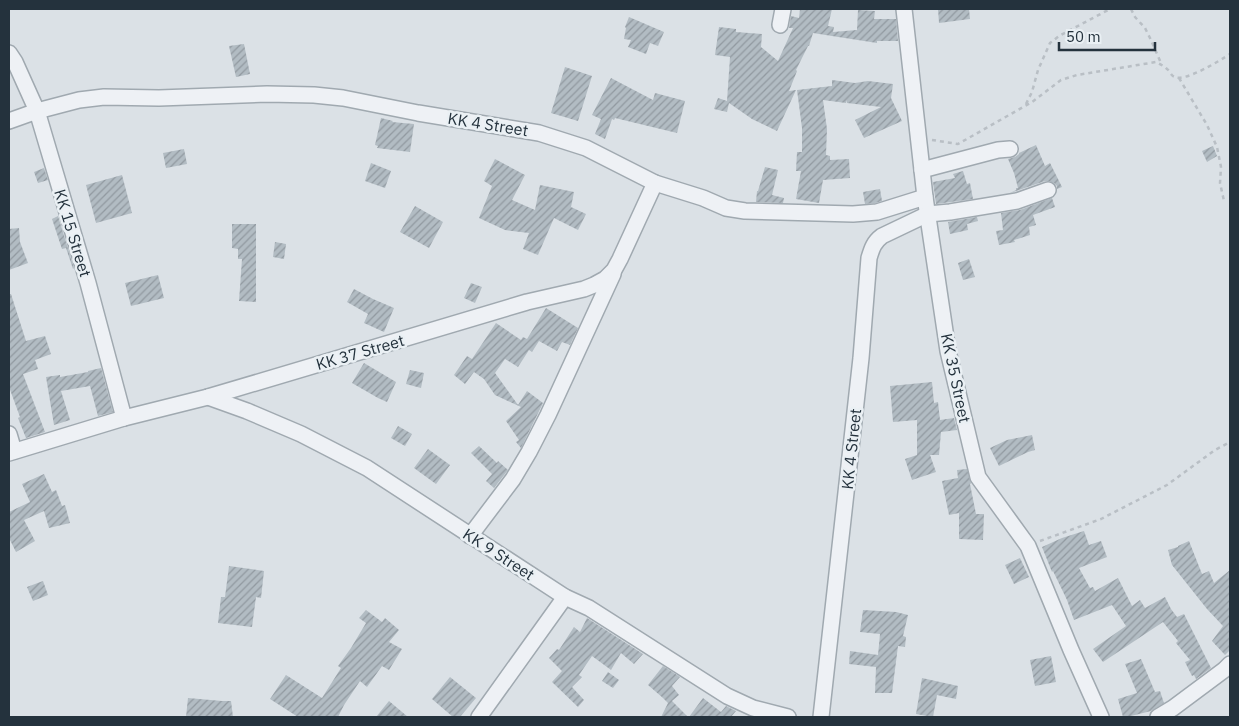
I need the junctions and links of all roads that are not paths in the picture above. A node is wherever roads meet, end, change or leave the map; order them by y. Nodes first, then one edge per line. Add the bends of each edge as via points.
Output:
1 (783, 9) edge
2 (904, 9) edge
3 (780, 25) dead end
4 (9, 53) edge
5 (37, 111) junction
6 (9, 121) edge
7 (1010, 149) dead end
8 (922, 170) junction
9 (656, 182) junction
10 (1048, 190) dead end
11 (925, 198) junction
12 (928, 214) junction
13 (614, 270) junction
14 (208, 397) junction
15 (124, 418) junction
16 (9, 434) edge
17 (11, 452) edge
18 (470, 536) junction
19 (565, 597) junction
20 (1230, 664) edge
21 (751, 713) edge
22 (479, 717) edge
23 (788, 717) edge
24 (821, 717) edge
25 (1101, 717) edge
26 (1158, 717) edge

1 - 3 street
2 - 8 street, KK 35 Street
4 - 5 street, KK 15 Street
5 - 6 street, KK 4 Street
5 - 9 street, KK 4 Street via 104,96 159,98 267,94 342,98 539,133 586,148
5 - 15 street, KK 15 Street
7 - 8 street
8 - 11 street, KK 35 Street
9 - 11 street, KK 4 Street via 726,208 745,211 854,214 877,212
9 - 13 street, KK 37 Street
10 - 12 street, KK 4 Street via 1017,201
11 - 12 street, KK 35 Street
12 - 24 street, KK 4 Street via 876,240 869,258
12 - 25 street, KK 35 Street via 948,351 978,477 1028,546
13 - 14 street, KK 37 Street via 605,279 584,289 527,302
13 - 18 street via 530,452
14 - 15 street, KK 37 Street
14 - 18 street, KK 9 Street via 301,434 367,468
15 - 17 street, KK 37 Street
16 - 17 street
18 - 19 street, KK 9 Street
19 - 21 street, KK 9 Street via 589,608
19 - 22 street
20 - 26 street
21 - 23 street, KK 9 Street

